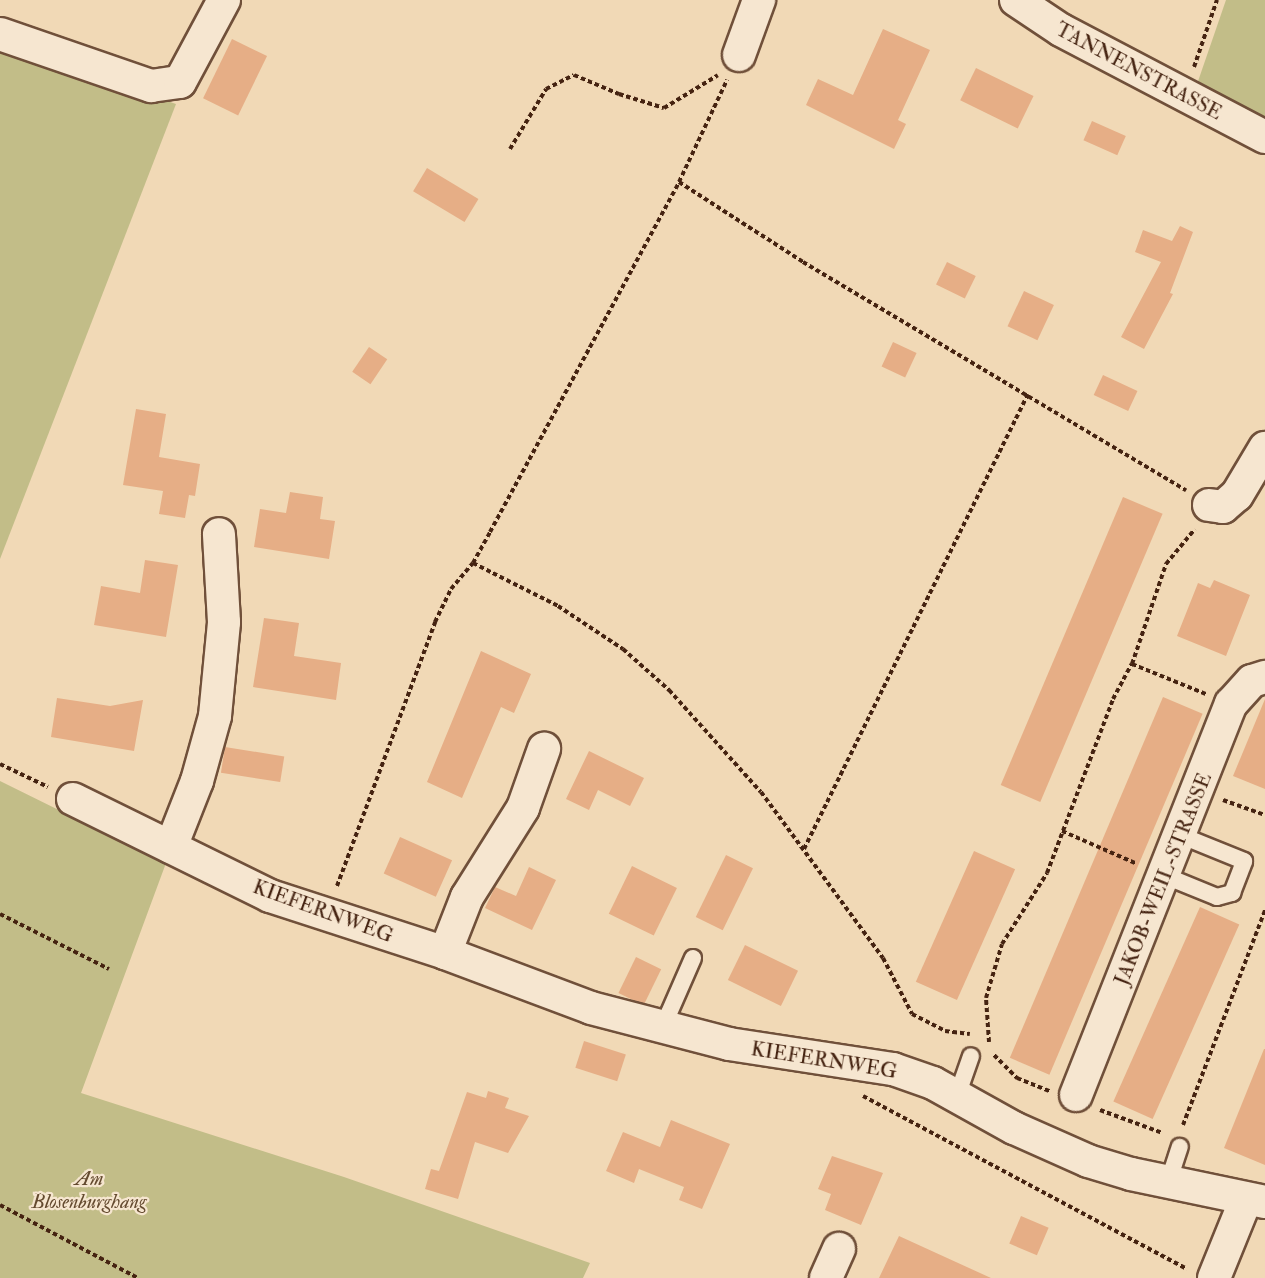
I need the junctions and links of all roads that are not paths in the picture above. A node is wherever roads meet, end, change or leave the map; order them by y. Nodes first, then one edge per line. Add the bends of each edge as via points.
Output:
1 (224, 0) edge
2 (759, 0) edge
3 (1016, 0) edge
4 (0, 34) edge
5 (739, 55) road end
6 (1265, 137) edge
7 (1265, 448) edge
8 (1205, 512) road end
9 (219, 534) dead end
10 (1265, 677) edge
11 (529, 764) dead end
12 (73, 799) road end
13 (1180, 835) junction
14 (171, 846) junction
15 (1163, 876) junction
16 (445, 953) junction
17 (693, 958) dead end
18 (668, 1028) junction
19 (971, 1056) dead end
20 (1076, 1095) road end
21 (957, 1096) junction
22 (1180, 1141) road end
23 (1168, 1183) junction
24 (1256, 1200) edge
25 (838, 1249) dead end
26 (1204, 1275) edge
27 (826, 1278) edge

1 - 4 street via 180,82 151,86
2 - 5 street
3 - 6 street, TANNENSTRASSE via 1061,30
7 - 8 street via 1237,495 1223,507
9 - 14 street via 208,584 224,622 215,716 197,781
10 - 13 street, JAKOB-WEIL-STRASSE via 1252,681 1232,704
11 - 16 street via 523,808 467,897
12 - 14 street, KIEFERNWEG
13 - 15 street, JAKOB-WEIL-STRASSE
13 - 15 lane via 1244,861 1232,893 1217,897
14 - 16 street, KIEFERNWEG via 270,896
15 - 20 street, JAKOB-WEIL-STRASSE
16 - 18 street, KIEFERNWEG via 591,1008
17 - 18 lane via 669,1013
18 - 21 street, KIEFERNWEG via 729,1044 893,1069
19 - 21 lane
21 - 23 street, KIEFERNWEG via 1014,1128 1088,1161
22 - 23 lane
23 - 24 street, KIEFERNWEG
24 - 26 street
25 - 27 street

